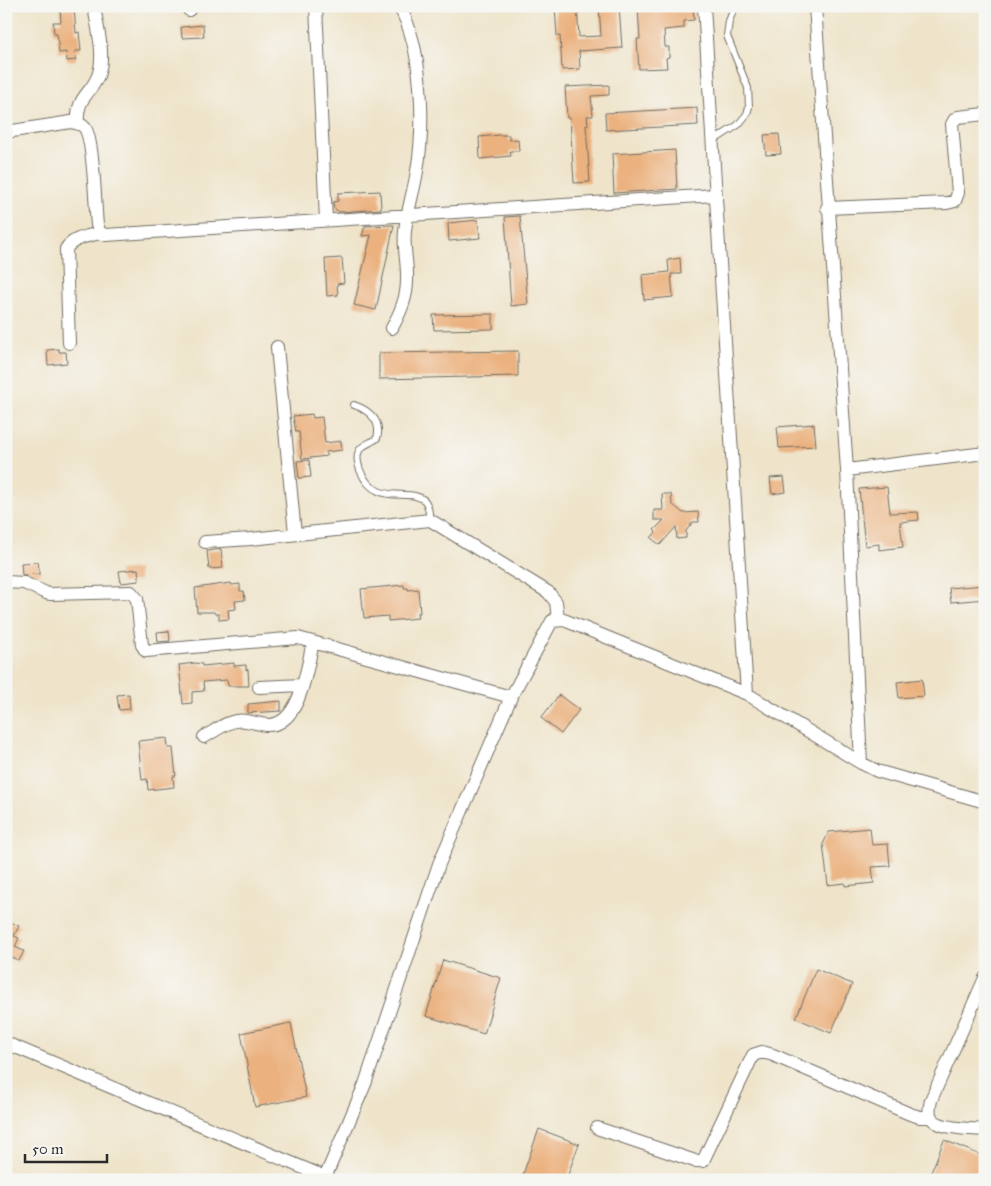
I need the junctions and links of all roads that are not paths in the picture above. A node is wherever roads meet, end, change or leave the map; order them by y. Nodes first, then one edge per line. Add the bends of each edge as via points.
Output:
1 (94, 6) edge
2 (316, 6) edge
3 (399, 6) edge
4 (704, 6) edge
5 (735, 6) edge
6 (815, 6) edge
7 (985, 114) edge
8 (78, 123) junction
9 (6, 132) edge
10 (713, 141) junction
11 (715, 195) junction
12 (827, 208) junction
13 (407, 216) junction
14 (326, 220) junction
15 (100, 233) junction
16 (392, 328) dead end
17 (69, 343) dead end
18 (277, 347) dead end
19 (354, 405) dead end
20 (985, 453) edge
21 (846, 470) junction
22 (430, 520) junction
23 (295, 534) junction
24 (205, 542) dead end
25 (6, 582) edge
26 (558, 620) junction
27 (313, 642) junction
28 (259, 686) dead end
29 (303, 686) junction
30 (747, 694) junction
31 (511, 697) junction
32 (204, 737) dead end
33 (861, 763) junction
34 (985, 802) edge
35 (985, 978) edge
36 (6, 1043) edge
37 (931, 1117) junction
38 (597, 1128) dead end
39 (985, 1130) edge
40 (324, 1179) edge

1 - 8 street via 101,53 100,69 80,103
2 - 14 street
3 - 13 street via 415,48 420,92 421,137
4 - 10 street
5 - 10 lane via 727,36 748,88 749,107 738,124
6 - 12 street
7 - 12 street via 958,117 952,124 958,193 955,200
8 - 9 street
8 - 15 street via 84,126 89,138
10 - 11 street
11 - 13 street
11 - 30 street
12 - 21 street
13 - 14 street
13 - 16 street via 407,290
14 - 15 street
15 - 17 street via 76,240 66,249
18 - 23 street
19 - 22 lane via 370,412 378,428 377,438 363,446 357,457 366,480 382,493 422,499 427,505
20 - 21 street
21 - 33 street
22 - 23 street
22 - 26 street via 548,592 556,602
23 - 24 street
25 - 27 street via 24,583 50,594 131,592 137,598 142,645 146,651 289,638
26 - 30 street
26 - 31 street via 549,624
27 - 29 street
27 - 31 street
28 - 29 street
29 - 32 street via 295,707 286,719 267,725 232,722
30 - 33 street
31 - 40 street via 439,864 364,1084
33 - 34 street
35 - 37 street via 931,1100
36 - 40 street
37 - 38 street via 910,1114 762,1052 753,1055 703,1161
37 - 39 street via 934,1122 947,1126

